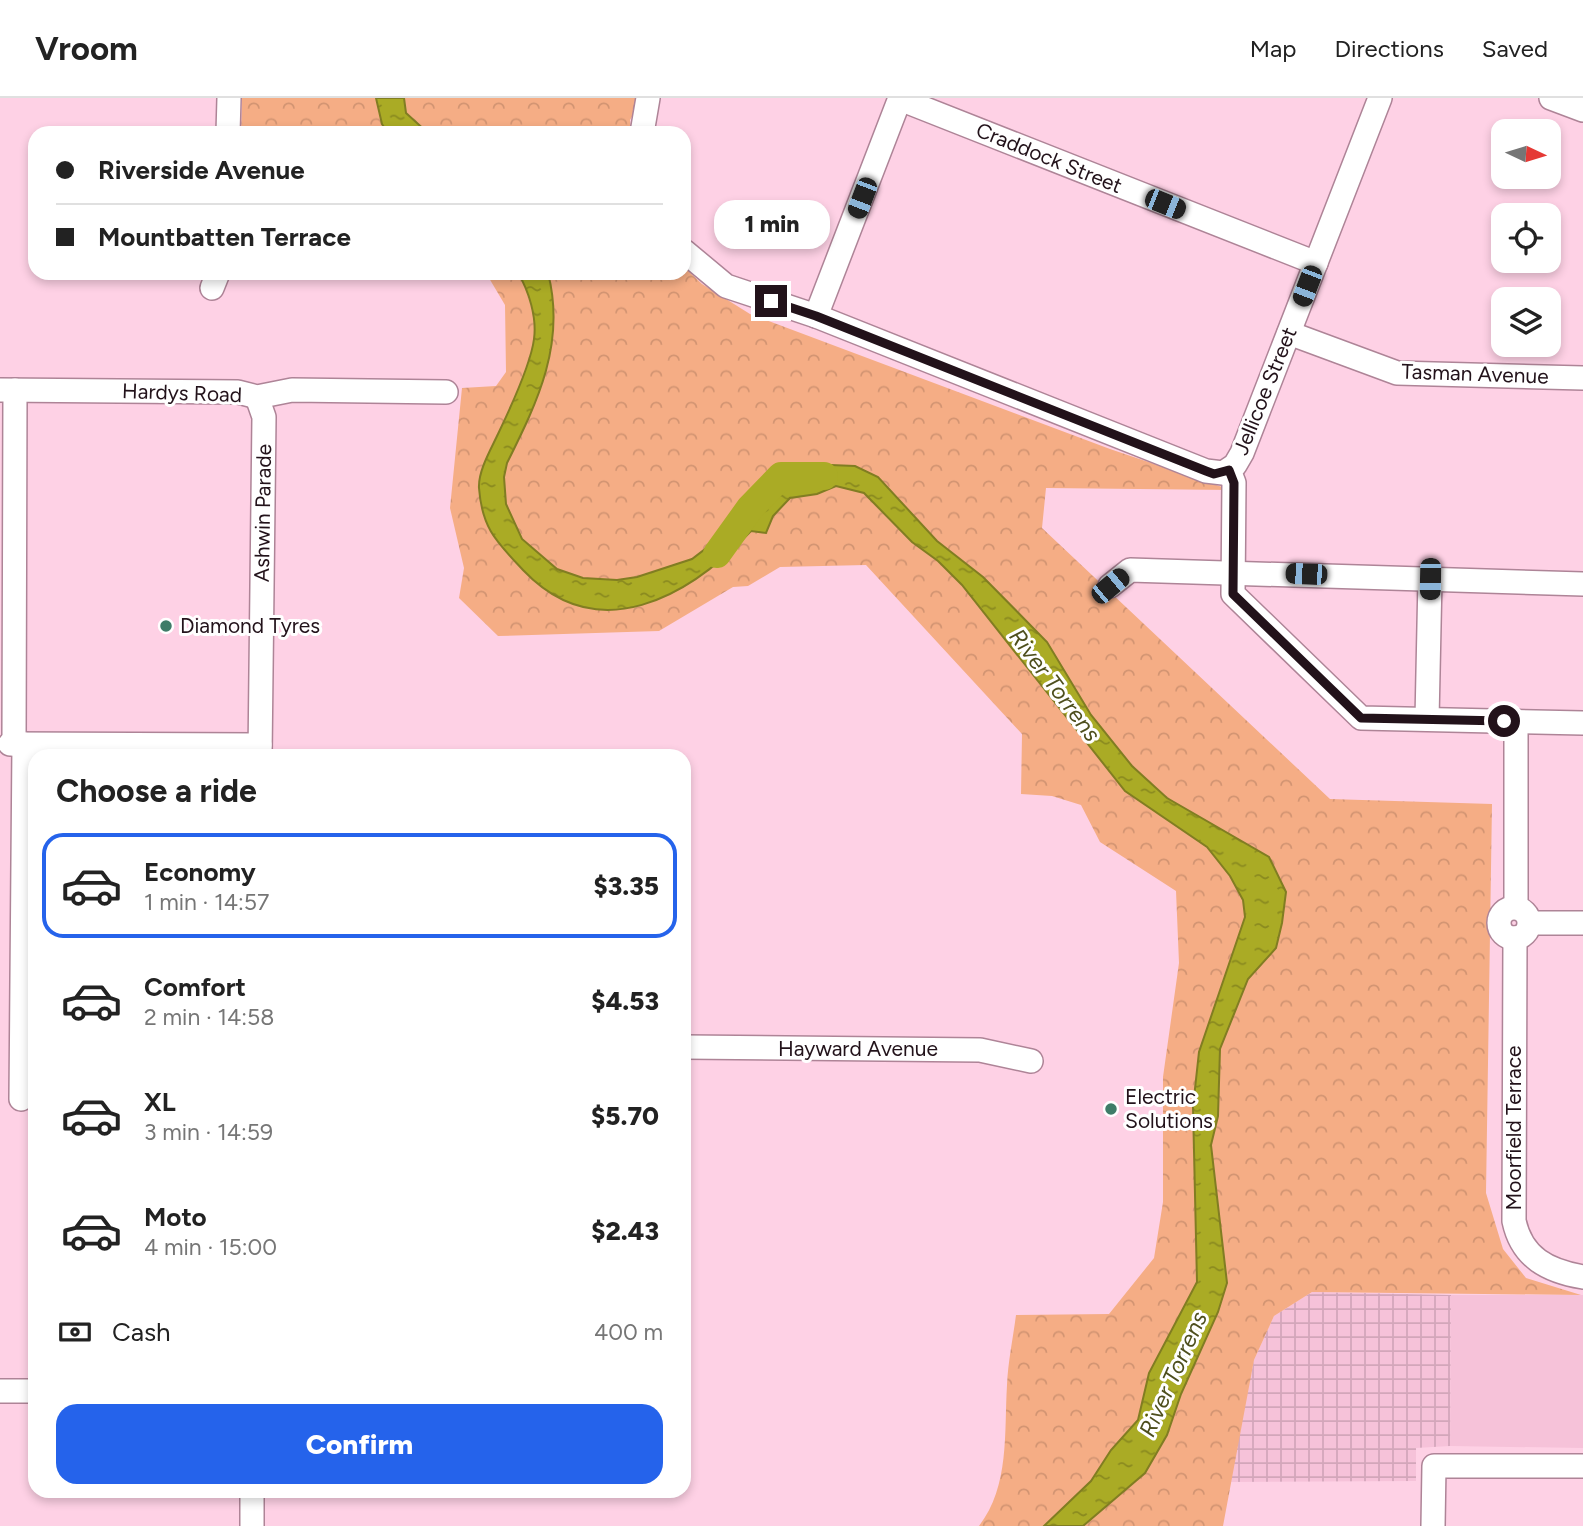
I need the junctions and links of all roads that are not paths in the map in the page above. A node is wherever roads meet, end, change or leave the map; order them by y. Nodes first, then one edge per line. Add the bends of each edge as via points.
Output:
1 (229, 98) edge
2 (648, 98) edge
3 (900, 98) edge
4 (1380, 98) edge
5 (1551, 98) edge
6 (1583, 110) edge
7 (228, 126) edge
8 (643, 126) edge
9 (691, 257) edge
10 (1316, 263) junction
11 (816, 316) junction
12 (1289, 333) junction
13 (1583, 379) edge
14 (8, 390) edge
15 (446, 392) dead end
16 (257, 397) junction
17 (1229, 470) junction
18 (1233, 572) junction
19 (1430, 579) junction
20 (1583, 584) edge
21 (1110, 586) dead end
22 (1427, 719) junction
23 (1516, 721) junction
24 (1583, 723) edge
25 (13, 744) edge
26 (189, 749) edge
27 (260, 749) edge
28 (1520, 923) junction
29 (1583, 923) edge
30 (691, 1048) edge
31 (1031, 1061) dead end
32 (19, 1099) edge
33 (1583, 1277) edge
34 (0, 1391) edge
35 (28, 1391) edge
36 (1583, 1466) edge
37 (252, 1498) edge
38 (252, 1526) edge
39 (1433, 1526) edge

1 - 7 street
2 - 8 street
3 - 10 street, Craddock Street
3 - 11 street
4 - 10 street, Jellicoe Street
5 - 6 street
9 - 11 street via 726,286
10 - 12 street, Jellicoe Street
11 - 17 street via 1214,474
12 - 13 street, Tasman Avenue via 1398,373
12 - 17 street, Jellicoe Street via 1242,453
14 - 16 street, Hardys Road via 238,391
14 - 25 street
15 - 16 street, Hardys Road via 292,390
16 - 27 street, Ashwin Parade via 264,417
17 - 18 street, Jellicoe Street via 1234,483
18 - 19 street
18 - 21 street via 1130,570
18 - 22 street, Jellicoe Street via 1233,594 1361,718
19 - 20 street
19 - 22 street
22 - 23 street, Jellicoe Street
23 - 24 street, Jellicoe Street
23 - 28 street, Moorfield Terrace
25 - 26 street
25 - 32 street
28 - 29 street
28 - 33 street, Moorfield Terrace via 1514,1221 1523,1246 1536,1260 1556,1272
30 - 31 street, Hayward Avenue via 980,1050
34 - 35 street
36 - 39 street via 1434,1466
37 - 38 street

